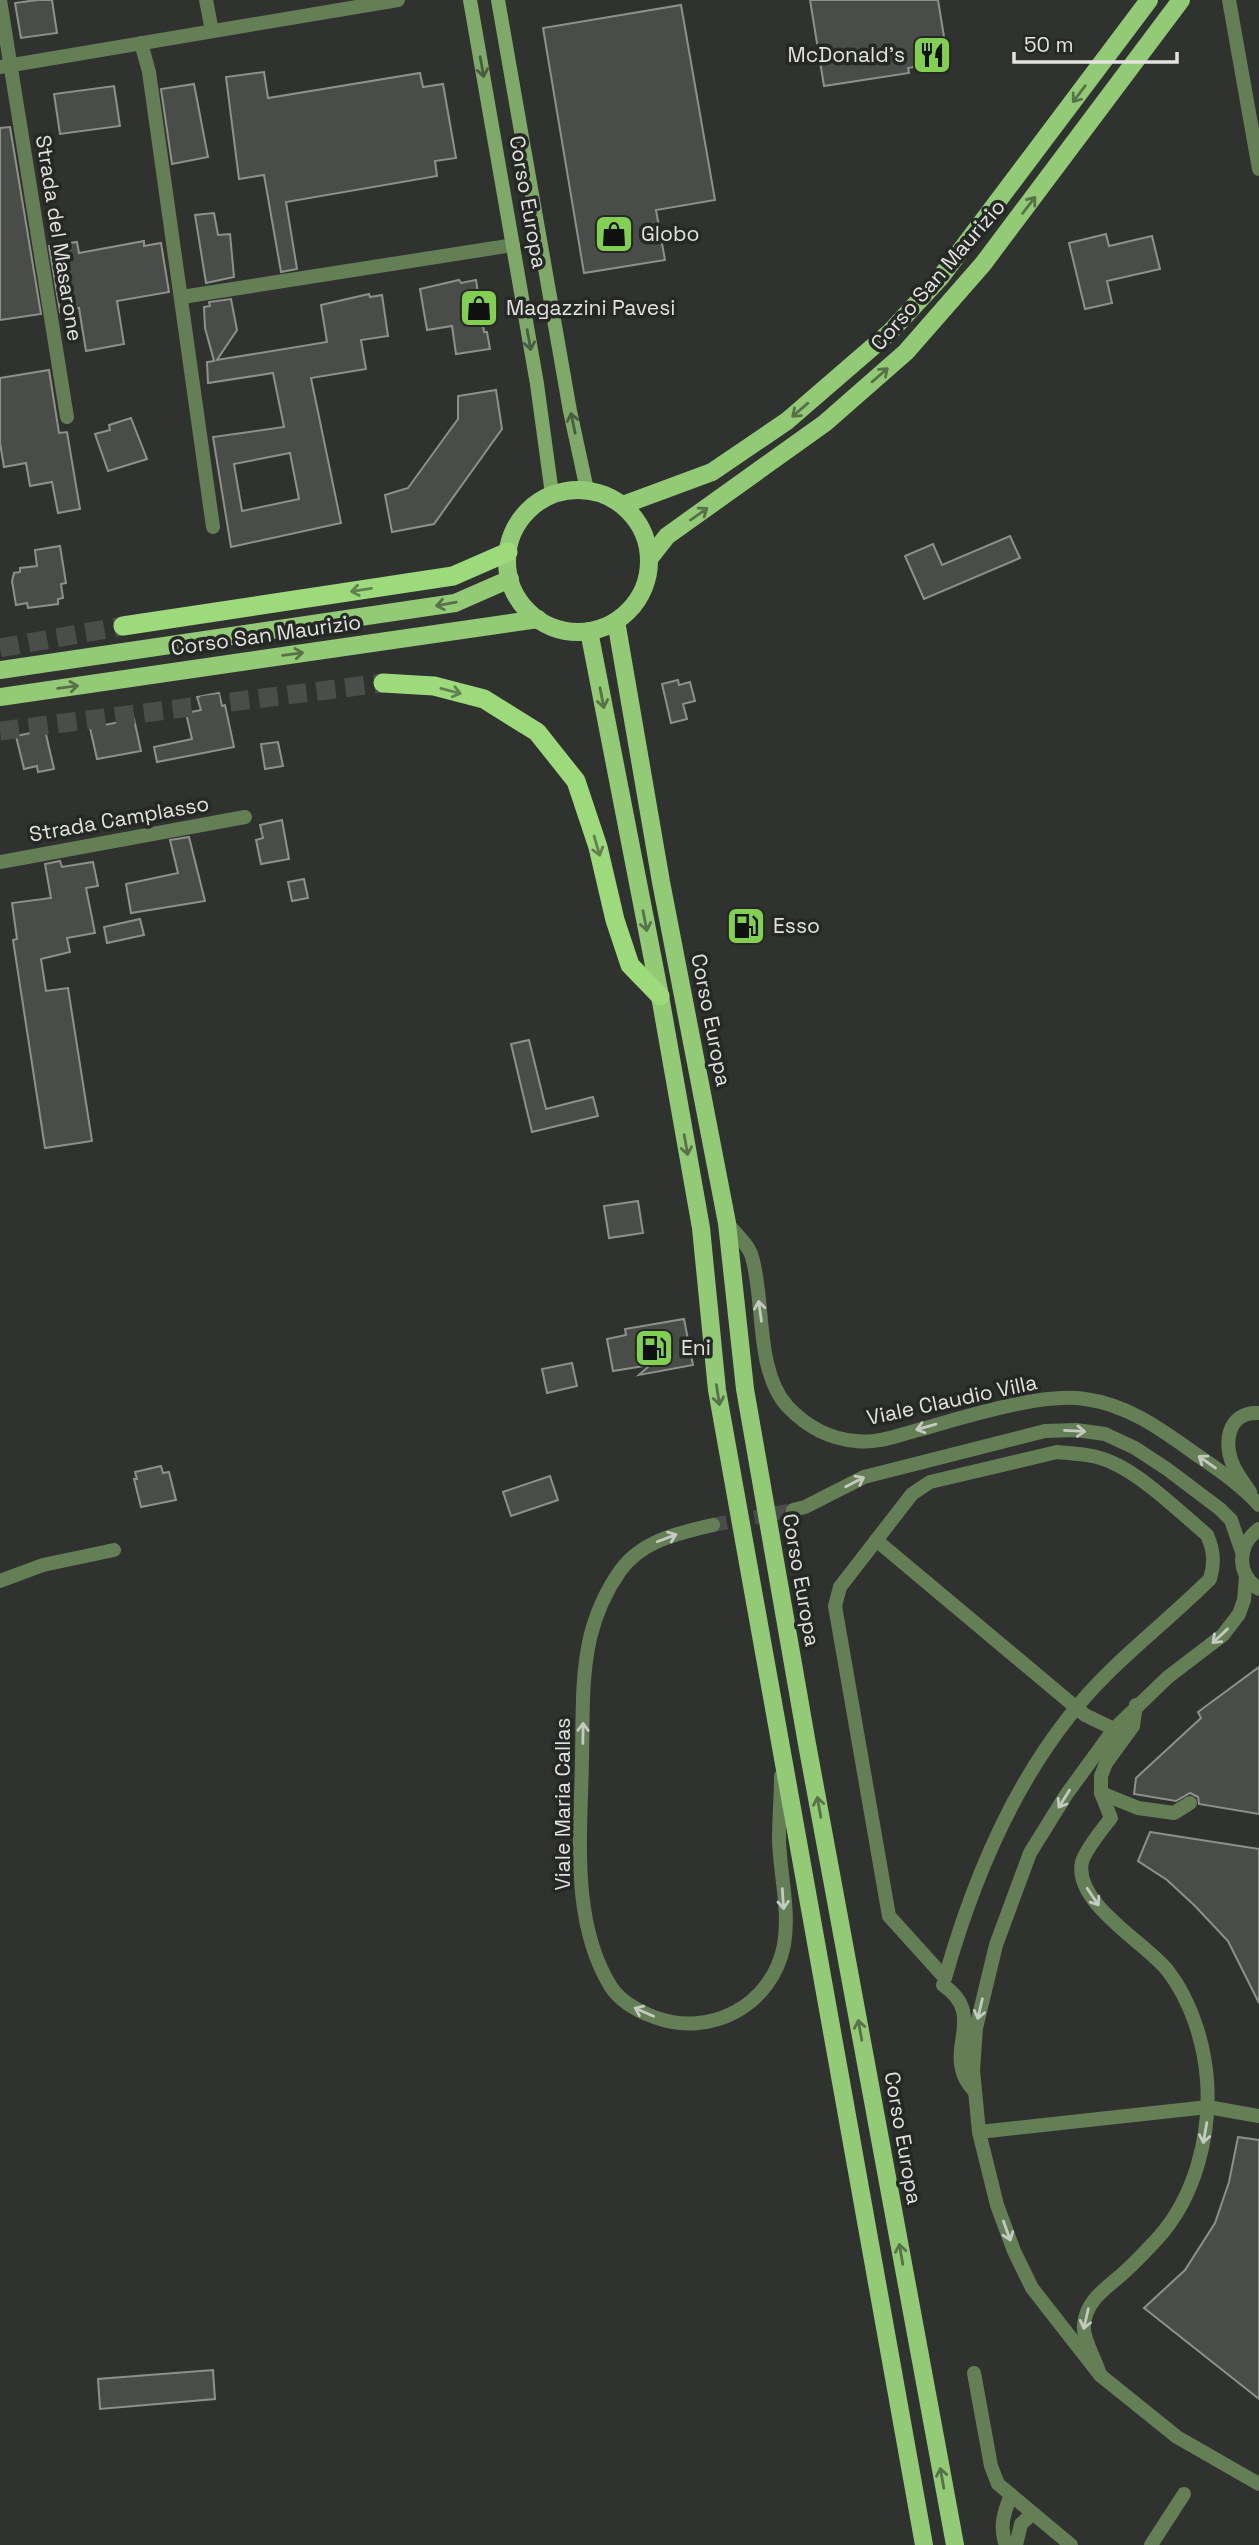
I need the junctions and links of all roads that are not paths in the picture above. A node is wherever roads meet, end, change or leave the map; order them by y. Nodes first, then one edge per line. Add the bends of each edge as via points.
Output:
1 (1, 0) edge
2 (206, 0) edge
3 (398, 0) edge
4 (470, 0) edge
5 (498, 0) edge
6 (1150, 0) edge
7 (1181, 0) edge
8 (1229, 0) edge
9 (212, 31) junction
10 (141, 43) junction
11 (5, 66) edge
12 (1259, 162) edge
13 (1259, 169) edge
14 (513, 245) junction
15 (182, 297) junction
16 (67, 416) dead end
17 (587, 490) junction
18 (552, 494) junction
19 (623, 505) junction
20 (213, 527) dead end
21 (508, 552) junction
22 (649, 559) junction
23 (510, 579) junction
24 (538, 619) junction
25 (616, 621) junction
26 (123, 626) tunnel mouth
27 (589, 631) junction
28 (0, 670) edge
29 (383, 683) tunnel mouth
30 (0, 696) edge
31 (244, 817) dead end
32 (0, 862) edge
33 (660, 996) junction
34 (727, 1223) junction
35 (1259, 1413) edge
36 (1259, 1505) edge
37 (793, 1510) tunnel mouth
38 (713, 1525) tunnel mouth
39 (1259, 1529) edge
40 (876, 1540) junction
41 (114, 1550) dead end
42 (1242, 1552) junction
43 (1246, 1576) junction
44 (0, 1581) edge
45 (1259, 1589) edge
46 (1136, 1705) junction
47 (1076, 1708) junction
48 (1114, 1729) junction
49 (782, 1757) junction
50 (1101, 1793) junction
51 (1190, 1803) dead end
52 (943, 1985) dead end
53 (975, 2092) junction
54 (1208, 2107) junction
55 (1259, 2116) edge
56 (979, 2132) junction
57 (974, 2373) dead end
58 (1100, 2375) junction
59 (1259, 2484) edge
60 (1184, 2494) dead end
61 (1011, 2495) junction
62 (1032, 2514) junction
63 (924, 2545) edge
64 (955, 2545) edge
65 (1006, 2545) edge
66 (1016, 2545) edge
67 (1071, 2545) edge
68 (1151, 2545) edge

1 - 11 street, Strada del Masarone
2 - 9 street
3 - 9 street
4 -> 14 main road, Corso Europa
17 -> 5 main road, Corso Europa
6 -> 19 main road, Corso San Maurizio via 940,278 890,332 787,421 712,472
22 -> 7 main road, Corso San Maurizio via 667,536 825,423 906,352 998,244
8 - 12 street
9 - 10 street
10 - 11 street
10 - 15 street
11 - 16 street, Strada del Masarone
12 - 13 street
14 - 15 street
14 -> 18 main road, Corso Europa
15 - 20 street
17 - 18 main road
17 - 19 main road
18 - 21 main road via 522,517
19 - 22 main road via 637,520
21 - 23 main road
21 -> 26 highway via 453,576
22 - 25 main road via 646,583 634,605
23 - 24 main road via 520,602
23 -> 28 main road, Corso San Maurizio via 455,603
24 - 27 main road via 554,627
30 -> 24 main road, Corso San Maurizio
25 - 27 main road
25 - 34 main road, Corso Europa
27 -> 33 main road
29 -> 33 highway via 434,686 484,699 537,732 576,781 630,965
31 - 32 street, Strada Camplasso
33 -> 49 main road via 701,1228 717,1390
36 -> 34 street, Viale Claudio Villa via 1242,1487 1152,1423 1083,1398 990,1410 857,1442 809,1426 785,1404 771,1377 752,1255
64 -> 34 main road, Corso Europa via 745,1389
35 - 36 street via 1246,1413 1236,1420 1230,1429 1228,1452
37 -> 42 street via 864,1477 1045,1431 1076,1430 1105,1434 1177,1477 1231,1520
49 -> 38 street, Viale Maria Callas via 779,1839 784,1945 772,1975 753,2000 735,2014 716,2020 689,2024 635,2010 612,1989 596,1957 585,1916 580,1853 584,1670 602,1599 622,1568 646,1546
39 - 42 street
40 - 47 street
40 - 47 street via 912,1494 930,1482 1057,1452 1086,1455 1121,1467 1207,1535 1214,1567 1210,1579
40 - 47 street via 840,1587 835,1606 889,1916 944,1978 977,1880 1006,1818 1036,1764
41 - 44 street via 43,1565
42 - 43 street
43 - 45 street
43 -> 46 street via 1239,1614 1223,1635
46 - 48 street
46 - 50 street via 1133,1726 1106,1762
47 - 48 street
48 -> 53 street via 1030,1853 996,1945 976,2028
49 - 63 main road
50 - 51 street via 1138,1808 1174,1813
50 -> 54 street via 1111,1818 1082,1862 1083,1882 1110,1920 1152,1953 1183,1996 1203,2054
52 - 53 street via 956,1994 964,2010 961,2063
53 - 56 street
54 - 55 street
54 - 56 street
54 -> 58 street via 1206,2133 1191,2185 1176,2216 1139,2258 1097,2295 1087,2311 1084,2338
56 -> 58 street via 997,2205 1032,2288
57 - 61 street via 991,2466 998,2484
58 - 59 street via 1177,2437
60 - 68 street
61 - 62 street
61 - 65 street via 1003,2514
62 - 66 street via 1021,2524
62 - 67 street

